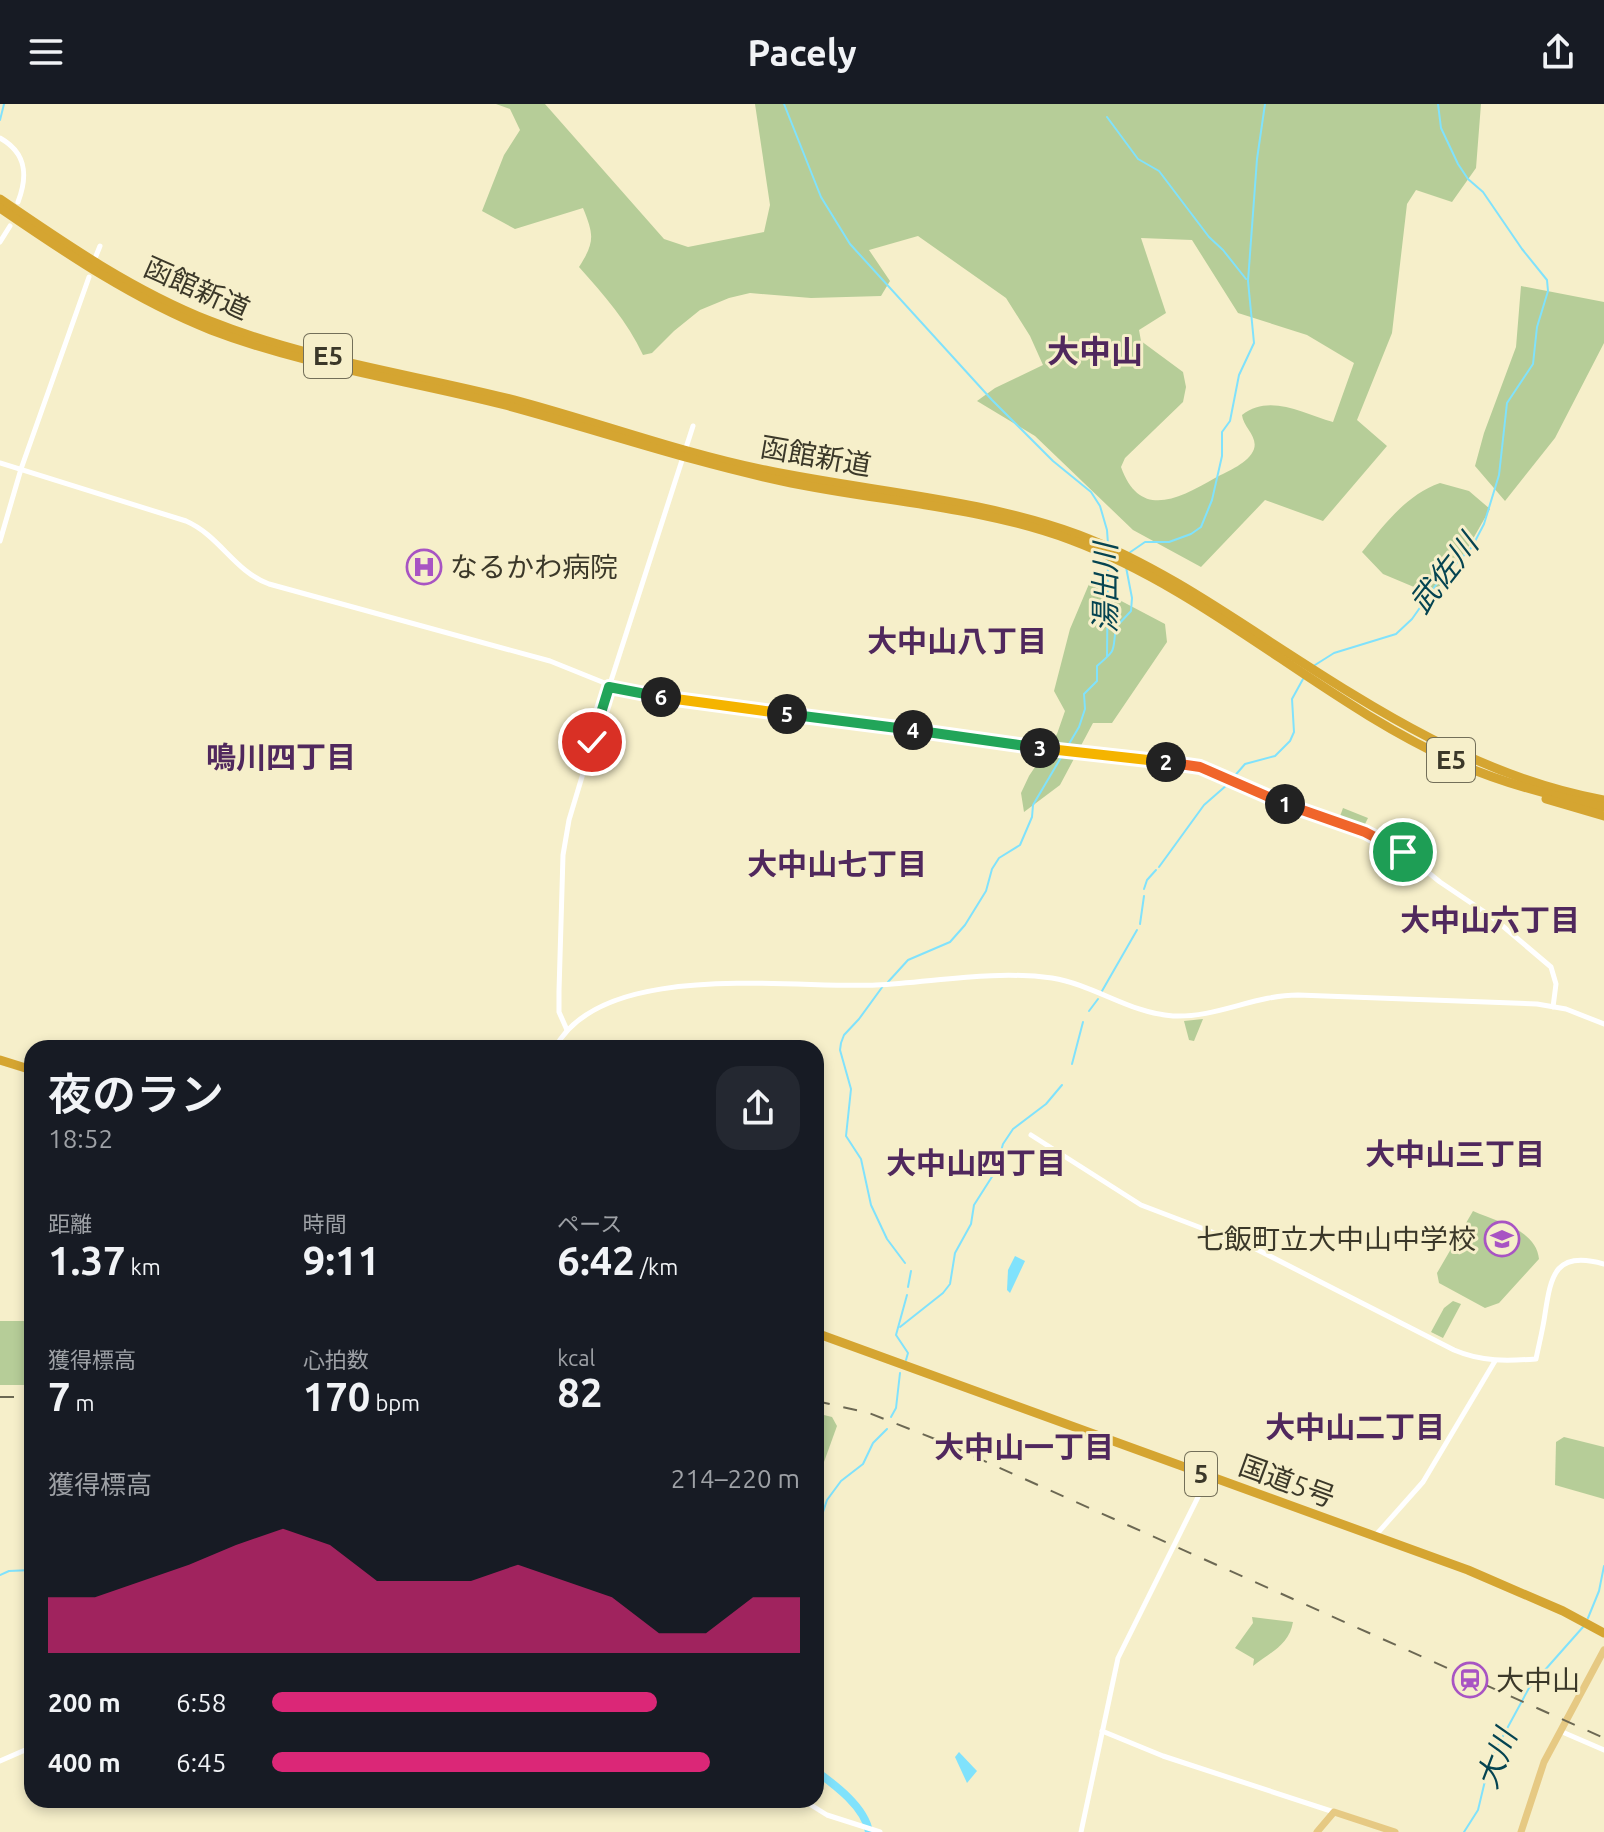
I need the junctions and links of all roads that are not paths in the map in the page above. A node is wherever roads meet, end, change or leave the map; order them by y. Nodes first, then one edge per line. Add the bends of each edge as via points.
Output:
1 (0, 138) edge
2 (0, 197) edge
3 (18, 202) dead end
4 (0, 211) edge
5 (10, 226) dead end
6 (0, 242) edge
7 (100, 246) dead end
8 (96, 256) dead end
9 (89, 277) dead end
10 (693, 426) dead end
11 (686, 454) junction
12 (0, 463) edge
13 (21, 469) junction
14 (0, 541) edge
15 (1315, 675) junction
16 (609, 687) junction
17 (1461, 765) junction
18 (1513, 776) junction
19 (1604, 793) edge
20 (1604, 800) edge
21 (1604, 807) edge
22 (1604, 816) edge
23 (1553, 1007) junction
24 (1604, 1024) edge
25 (567, 1030) junction
26 (560, 1040) edge
27 (0, 1060) edge
28 (24, 1068) edge
29 (1031, 1135) dead end
30 (1604, 1264) edge
31 (824, 1336) edge
32 (1495, 1361) junction
33 (1208, 1477) junction
34 (1375, 1536) junction
35 (1604, 1633) edge
36 (1604, 1650) edge
37 (1559, 1730) junction
38 (1102, 1731) junction
39 (24, 1750) edge
40 (1604, 1750) edge
41 (0, 1761) edge
42 (816, 1808) edge
43 (1334, 1812) junction
44 (880, 1832) edge
45 (1081, 1832) edge
46 (1317, 1832) edge
47 (1395, 1832) edge
48 (1521, 1832) edge

1 - 3 street via 25,167
2 - 11 highway, 函館新道 / E5 via 144,291 229,329 524,403
4 - 11 highway, 函館新道 / E5 via 166,310 246,342
5 - 6 street
7 - 8 street
9 - 13 street
10 - 16 street
11 - 15 highway, 函館新道 / E5 via 798,485 967,511 1090,543 1156,575
12 - 13 street
13 - 14 street
13 - 16 street via 199,526 248,575 269,584 550,661
15 - 17 highway, 函館新道 / E5 via 1378,719
15 - 18 highway, 函館新道 / E5 via 1409,729
16 - 23 street via 1067,752 1188,764 1365,832 1403,852 1551,967 1556,984
16 - 25 street via 565,841 559,1012
17 - 21 highway, 函館新道 / E5
17 - 22 highway via 1518,790
18 - 19 highway
18 - 20 highway, 函館新道 / E5
23 - 24 street
23 - 25 street via 1287,995 1177,1016 1152,1014 1049,978 988,975 879,985 661,989 598,1008
25 - 26 street
27 - 28 highway
29 - 32 street via 1141,1205 1260,1251 1454,1350
30 - 32 street via 1578,1259 1555,1272 1536,1359
31 - 33 highway, 国道5号 / 5
32 - 34 street via 1421,1484
33 - 34 highway, 国道5号 / 5
33 - 38 street via 1122,1647
34 - 35 highway, 国道5号 / 5 via 1508,1586
36 - 37 main road
37 - 40 street
37 - 48 main road
38 - 43 street
38 - 45 street
39 - 41 street
42 - 44 street
43 - 46 main road
43 - 47 main road

